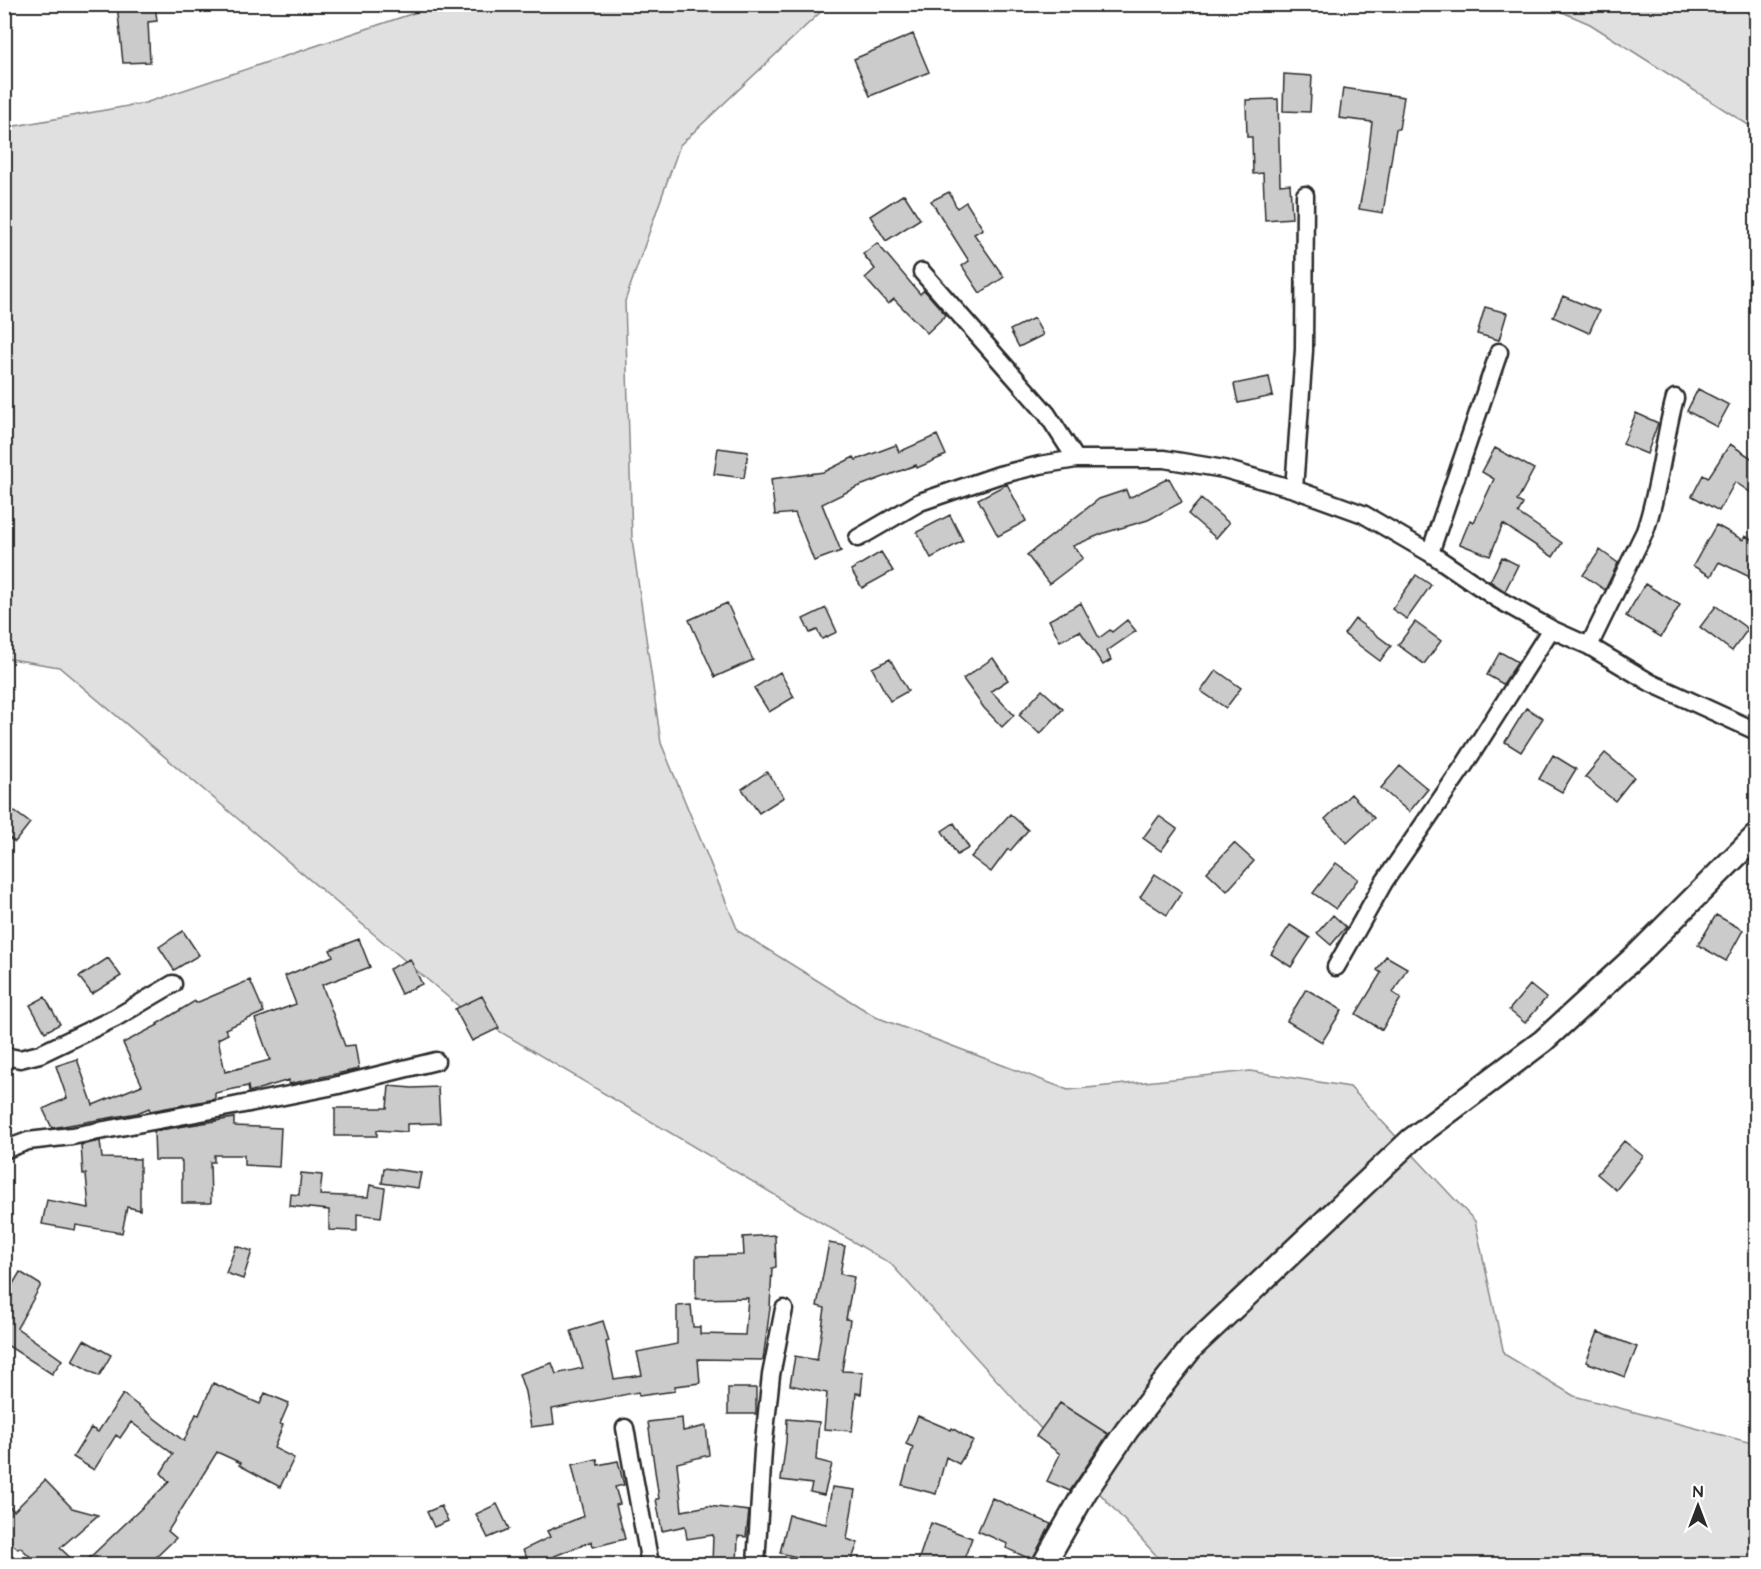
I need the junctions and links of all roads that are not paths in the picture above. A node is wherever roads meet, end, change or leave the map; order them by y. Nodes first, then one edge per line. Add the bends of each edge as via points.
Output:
1 (1305, 195) dead end
2 (922, 272) dead end
3 (1499, 352) dead end
4 (1675, 398) dead end
5 (1076, 459) junction
6 (1294, 489) junction
7 (858, 538) dead end
8 (1430, 553) junction
9 (1551, 629) junction
10 (1589, 646) junction
11 (1756, 731) edge
12 (1756, 836) edge
13 (1336, 968) dead end
14 (173, 984) dead end
15 (4, 1056) edge
16 (436, 1061) dead end
17 (4, 1150) edge
18 (784, 1310) dead end
19 (625, 1428) dead end
20 (650, 1564) edge
21 (756, 1564) edge
22 (1044, 1564) edge

1 - 6 street via 1304,350
2 - 5 street via 1047,414
3 - 8 street
4 - 10 street via 1648,521
5 - 6 street via 1164,459 1224,469
5 - 7 street via 999,475 920,502
6 - 8 street via 1363,514
8 - 9 street via 1496,598
9 - 10 street
9 - 13 street via 1384,882
10 - 11 street via 1651,683
12 - 22 street via 1639,953 1543,1041 1411,1140 1192,1347 1127,1430 1085,1492
14 - 15 street via 115,1018 40,1054 20,1059
16 - 17 street via 245,1104 28,1141
18 - 21 street via 768,1396
19 - 20 street

